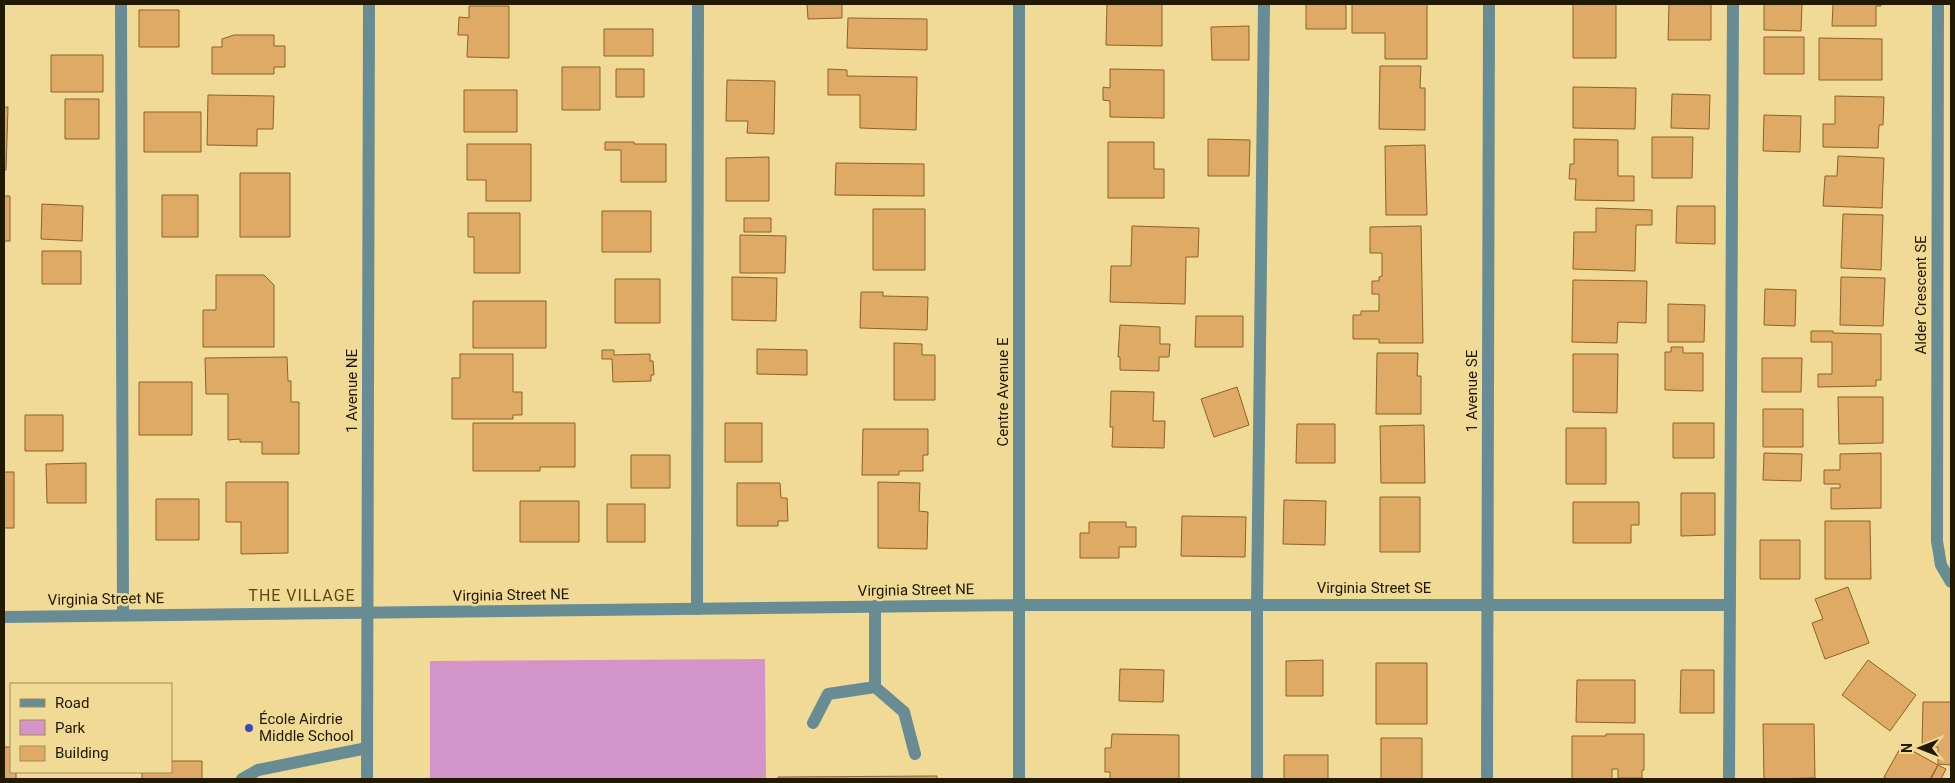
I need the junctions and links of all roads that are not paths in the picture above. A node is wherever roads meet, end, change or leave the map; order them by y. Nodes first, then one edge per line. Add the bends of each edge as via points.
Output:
1 (121, 4) edge
2 (369, 4) edge
3 (698, 4) edge
4 (1019, 4) edge
5 (1264, 4) edge
6 (1489, 4) edge
7 (1732, 4) edge
8 (1938, 4) edge
9 (1951, 582) edge
10 (1488, 604) junction
11 (1730, 604) junction
12 (1019, 605) junction
13 (1257, 605) junction
14 (875, 606) junction
15 (697, 609) junction
16 (367, 613) junction
17 (122, 615) junction
18 (4, 617) edge
19 (875, 686) junction
20 (813, 723) dead end
21 (367, 748) junction
22 (916, 754) dead end
23 (242, 779) edge
24 (367, 779) edge
25 (1019, 779) edge
26 (1257, 779) edge
27 (1487, 779) edge
28 (1729, 779) edge

1 - 17 street
2 - 16 street, 1 Avenue NE
3 - 15 street
4 - 12 street, Centre Avenue E
5 - 13 street
6 - 10 street, 1 Avenue SE
7 - 11 street
8 - 9 street, Alder Crescent SE via 1936,541 1941,565
10 - 11 street, Virginia Street SE
10 - 13 street, Virginia Street SE
10 - 27 street, 1 Avenue SE
11 - 28 street
12 - 13 street, Virginia Street SE
12 - 14 street, Virginia Street NE
12 - 25 street, Centre Avenue E
13 - 26 street
14 - 15 street, Virginia Street NE
14 - 19 street
15 - 16 street, Virginia Street NE
16 - 17 street, Virginia Street NE
16 - 21 street, 1 Avenue NE
17 - 18 street, Virginia Street NE
19 - 20 street via 828,694
19 - 22 street via 904,712
21 - 23 street via 258,770
21 - 24 street, 1 Avenue NE

